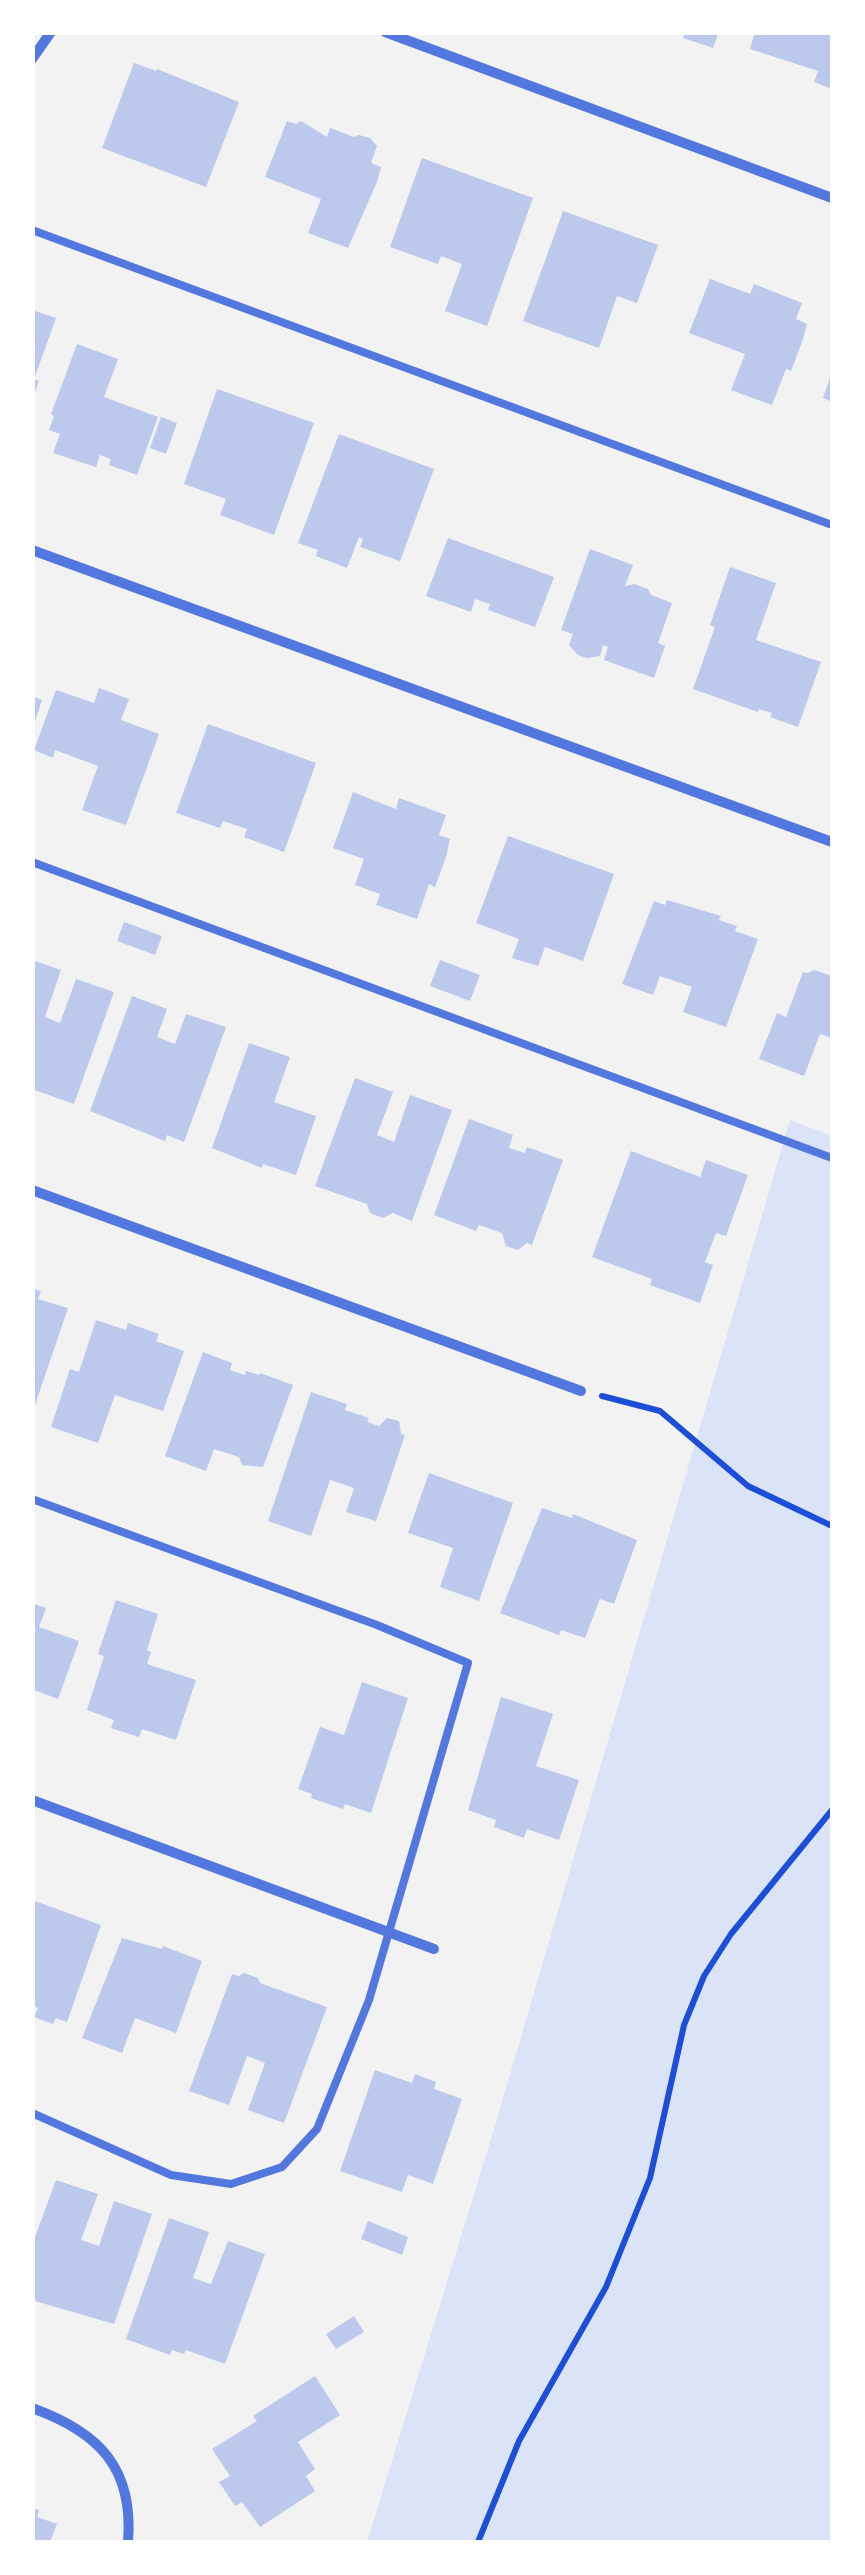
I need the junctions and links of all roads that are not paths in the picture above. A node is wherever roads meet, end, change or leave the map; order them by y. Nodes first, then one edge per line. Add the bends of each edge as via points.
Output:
1 (51, 32) edge
2 (385, 32) edge
3 (32, 59) edge
4 (832, 198) edge
5 (32, 230) edge
6 (832, 525) edge
7 (32, 550) edge
8 (832, 842) edge
9 (32, 862) edge
10 (832, 1158) edge
11 (32, 1190) edge
12 (581, 1391) road end
13 (32, 1499) edge
14 (32, 1800) edge
15 (386, 1930) junction
16 (434, 1949) dead end
17 (32, 2113) edge
18 (32, 2408) edge
19 (128, 2542) edge

1 - 3 street
2 - 4 street
5 - 6 lane
7 - 8 street
9 - 10 lane
11 - 12 street
13 - 15 lane via 468,1662
14 - 15 street
15 - 16 street
15 - 17 lane via 368,2000 318,2129 282,2167 230,2184 170,2175
18 - 19 street via 62,2418 110,2458 124,2485

